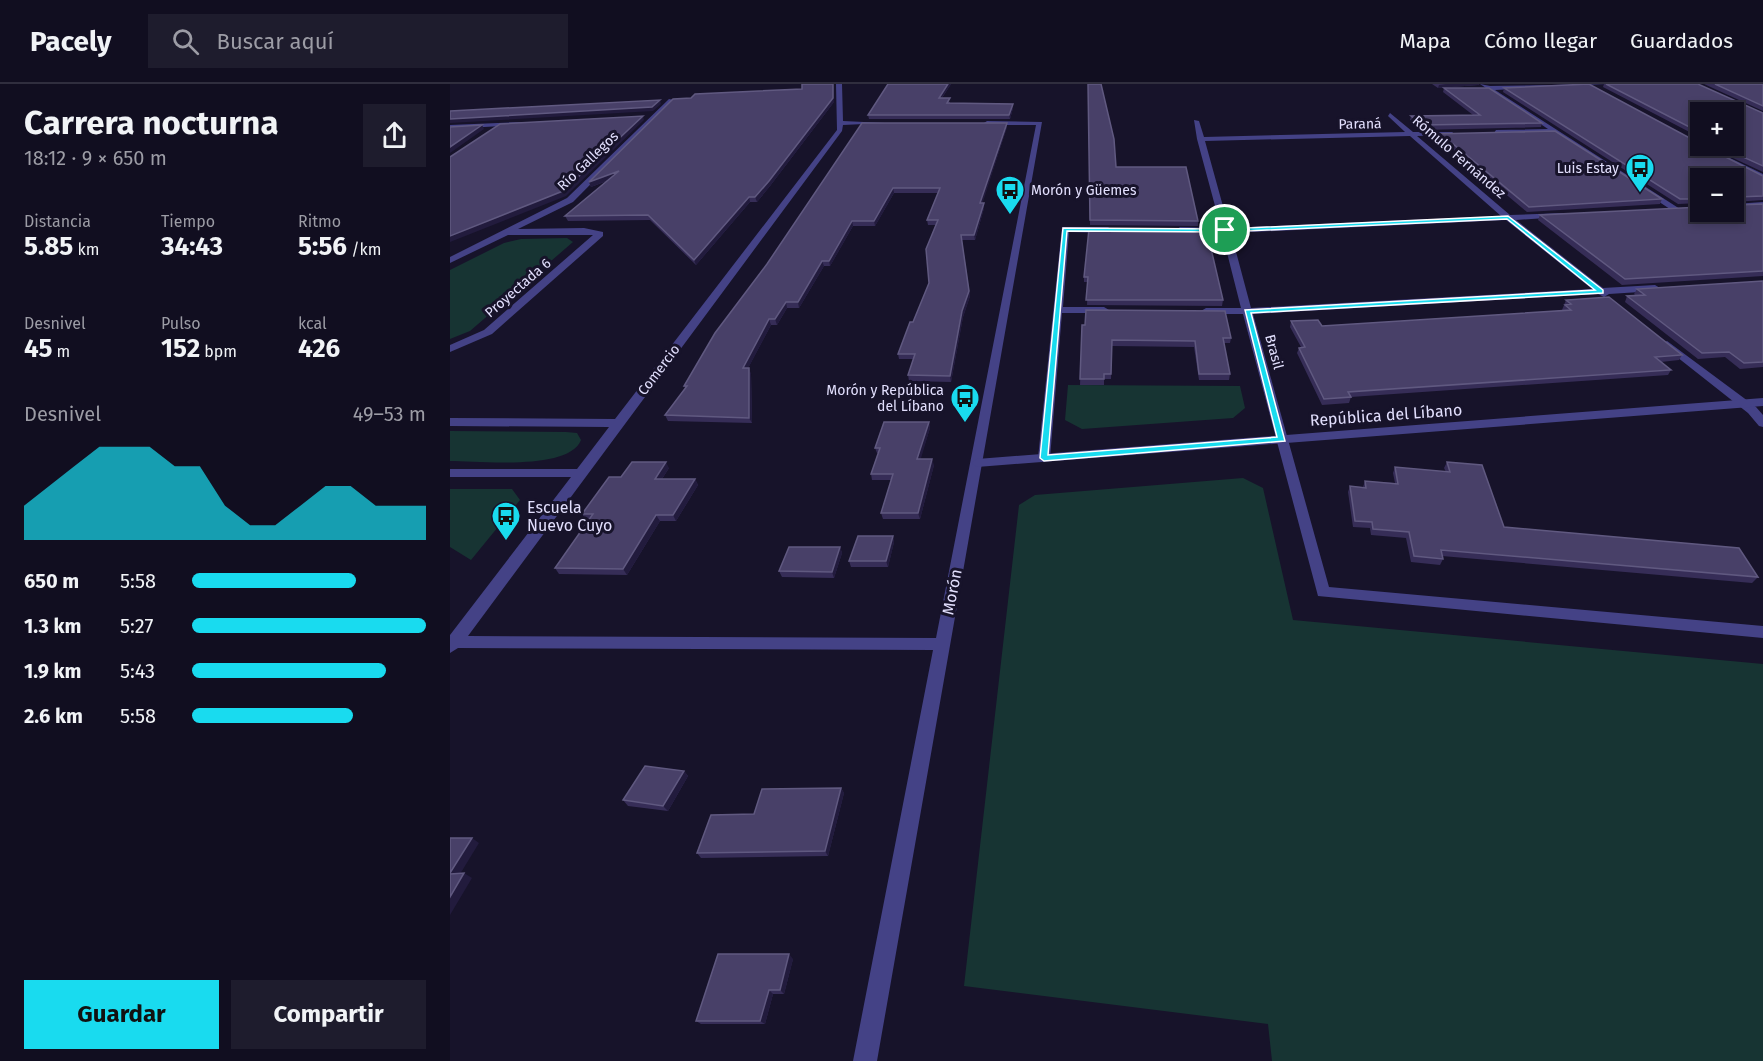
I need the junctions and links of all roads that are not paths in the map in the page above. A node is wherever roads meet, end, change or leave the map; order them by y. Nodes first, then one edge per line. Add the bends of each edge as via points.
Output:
1 (839, 84) edge
2 (1588, 84) edge
3 (1604, 84) edge
4 (1484, 87) edge
5 (1598, 90) edge
6 (671, 100) edge
7 (655, 115) junction
8 (1390, 115) dead end
9 (643, 116) edge
10 (1196, 121) dead end
11 (524, 123) edge
12 (840, 123) junction
13 (892, 123) edge
14 (983, 123) edge
15 (500, 124) junction
16 (450, 127) edge
17 (1556, 131) junction
18 (1460, 133) edge
19 (1484, 133) edge
20 (1412, 134) junction
21 (483, 136) edge
22 (1200, 139) junction
23 (1722, 156) edge
24 (1763, 177) edge
25 (1763, 204) edge
26 (1744, 205) edge
27 (1654, 210) edge
28 (1575, 214) edge
29 (1508, 217) junction
30 (1122, 230) edge
31 (1168, 230) edge
32 (1225, 230) junction
33 (506, 232) junction
34 (450, 260) edge
35 (1671, 287) edge
36 (1601, 291) junction
37 (1610, 298) edge
38 (1057, 310) junction
39 (1117, 310) edge
40 (1200, 311) edge
41 (1247, 311) junction
42 (1654, 334) edge
43 (450, 349) edge
44 (1763, 402) edge
45 (1743, 404) junction
46 (450, 422) edge
47 (619, 423) junction
48 (1763, 423) edge
49 (1282, 440) junction
50 (1044, 458) junction
51 (977, 463) junction
52 (450, 473) edge
53 (581, 473) junction
54 (1763, 632) edge
55 (452, 644) edge
56 (943, 644) junction
57 (865, 1061) edge

1 - 12 street
2 - 3 street
2 - 4 street
2 - 5 street
4 - 17 street
6 - 7 street, Río Gallegos
7 - 9 street
7 - 33 street, Río Gallegos via 570,200
8 - 20 street, Rómulo Fernández
10 - 22 street, Brasil
11 - 15 street
12 - 13 street
12 - 47 street, Comercio via 840,130
14 - 51 street, Morón via 1040,123
15 - 16 street
15 - 21 street
17 - 19 street
17 - 27 street via 1680,208
18 - 20 street, Paraná
20 - 22 street, Paraná
20 - 29 street, Rómulo Fernández
22 - 32 street, Brasil
23 - 24 street
25 - 26 street
28 - 29 street
29 - 32 street
29 - 36 street, Rómulo Fernández
30 - 38 street via 1065,230
31 - 32 street
32 - 41 street, Brasil
33 - 34 street, Río Gallegos
33 - 43 street, Proyectada 6 via 600,234 488,332
35 - 36 street
36 - 37 street, Rómulo Fernández
36 - 41 street
38 - 39 street
38 - 50 street
40 - 41 street
41 - 49 street, Brasil
42 - 45 street
44 - 45 street, República del Líbano
45 - 48 street
45 - 49 street, República del Líbano
46 - 47 street
47 - 53 street, Comercio
49 - 50 street, República del Líbano
49 - 54 street, Brasil via 1323,592
50 - 51 street, República del Líbano
51 - 56 street, Morón
52 - 53 street
53 - 55 street, Comercio
55 - 56 street
56 - 57 street, Morón

